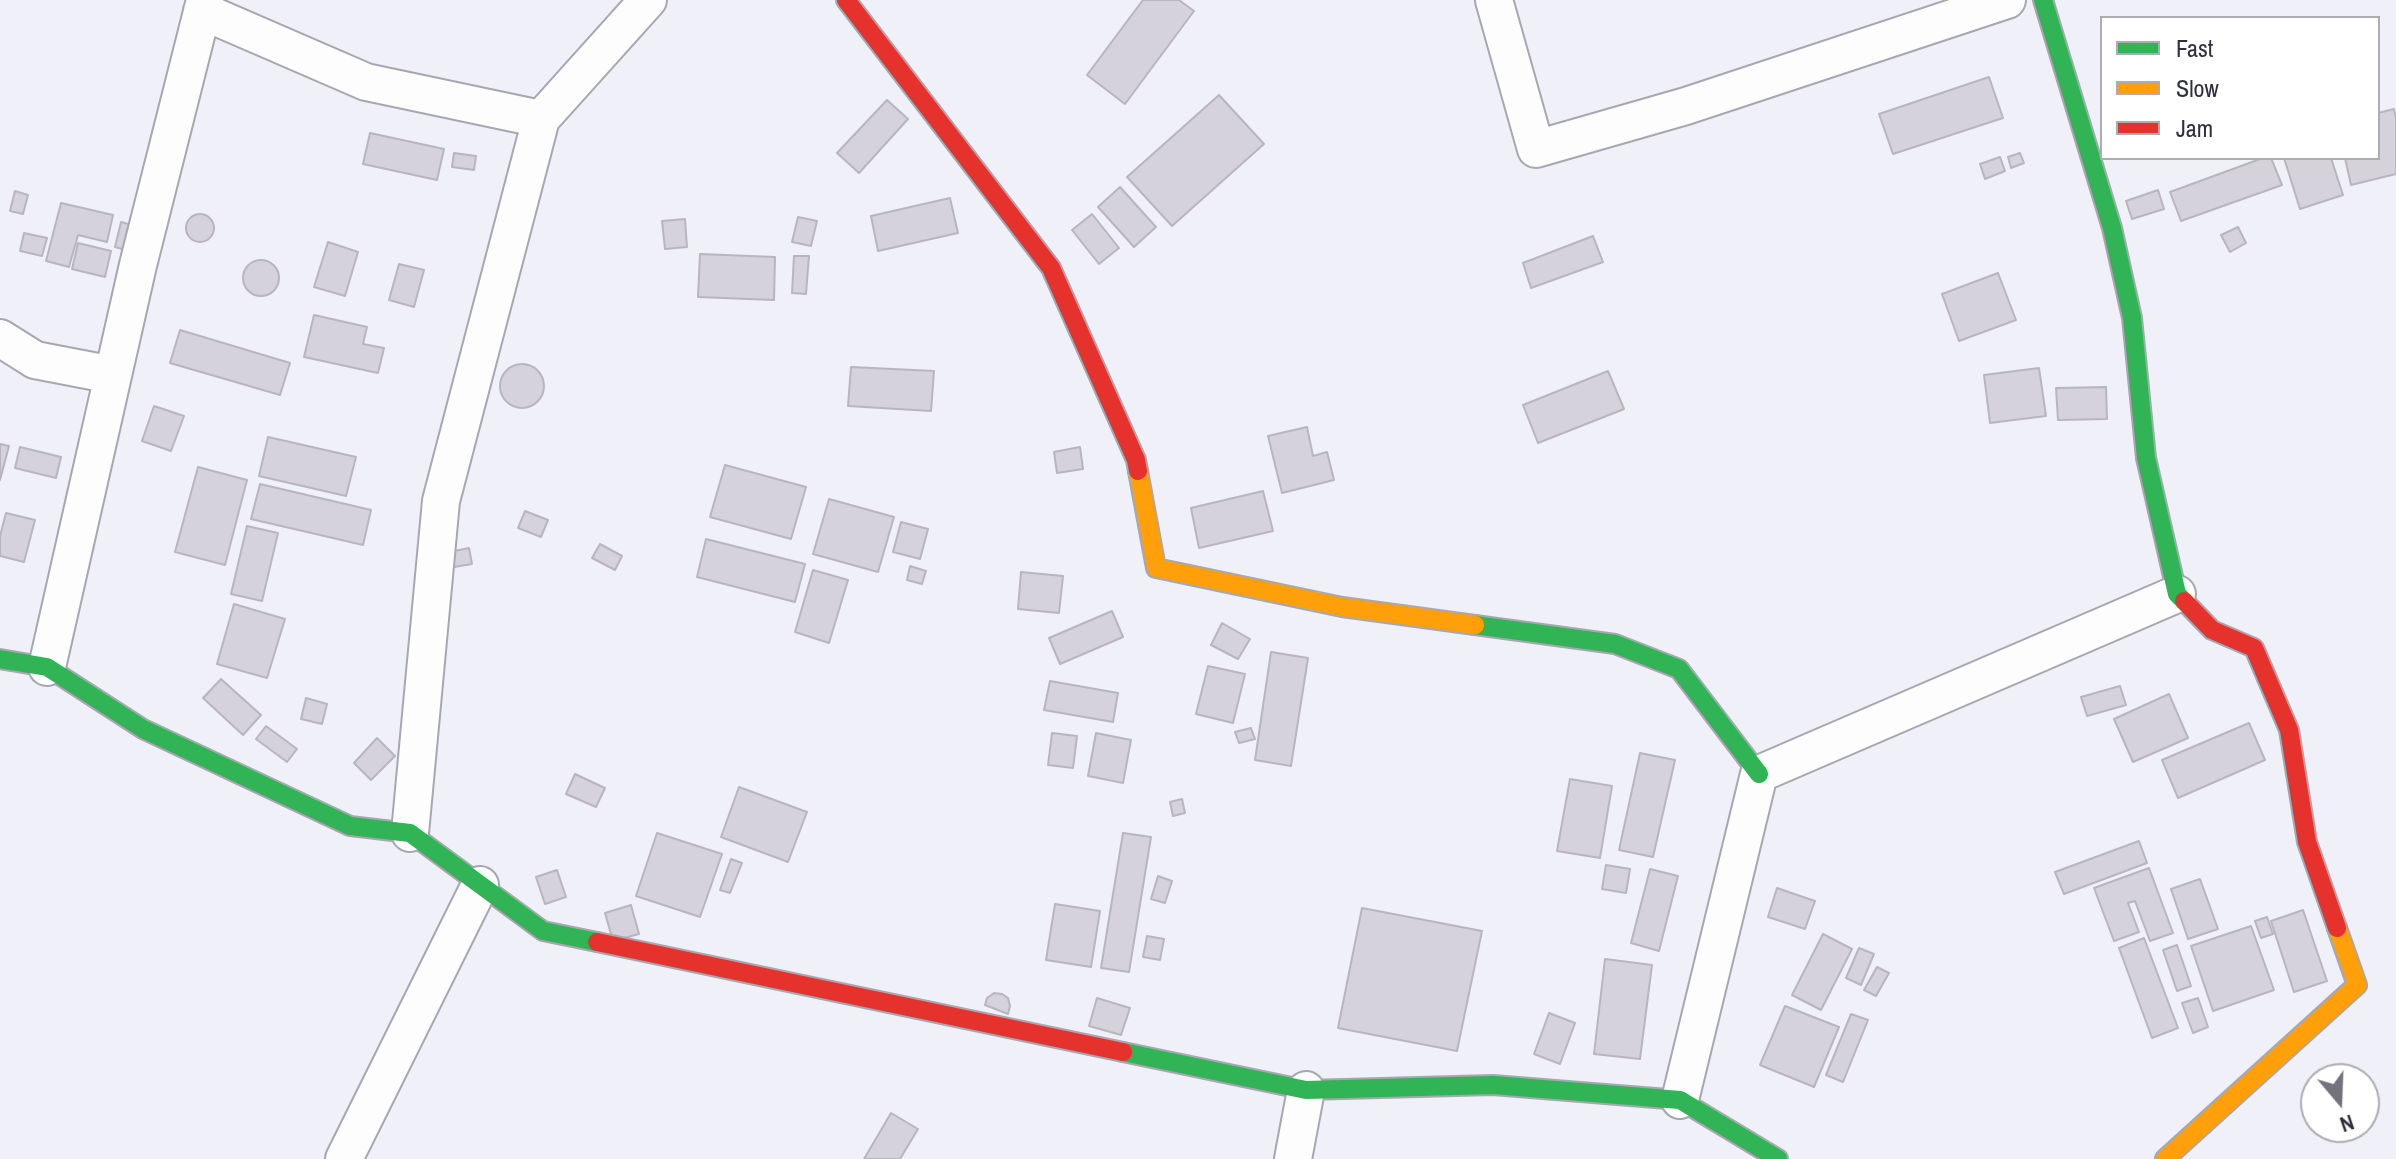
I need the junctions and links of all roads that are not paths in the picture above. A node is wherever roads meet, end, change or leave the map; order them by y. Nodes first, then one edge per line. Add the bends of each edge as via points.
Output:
1 (648, 0) edge
2 (846, 0) edge
3 (1494, 0) edge
4 (2007, 0) edge
5 (2043, 0) edge
6 (204, 6) edge
7 (541, 119) junction
8 (0, 338) edge
9 (113, 375) junction
10 (2177, 594) junction
11 (0, 659) edge
12 (47, 667) junction
13 (1759, 774) junction
14 (410, 833) junction
15 (480, 885) junction
16 (1306, 1090) junction
17 (1680, 1100) junction
18 (344, 1159) edge
19 (1293, 1159) edge
20 (1778, 1159) edge
21 (2165, 1159) edge

1 - 7 street
2 - 13 street via 1051,268 1136,460 1156,568 1342,607 1615,644 1679,669
3 - 4 street via 1536,149 1686,106
5 - 10 street via 2112,228 2132,318 2146,458
6 - 7 street via 366,82
6 - 9 street
7 - 14 street via 441,501
8 - 9 street via 35,360
9 - 12 street
10 - 13 street
10 - 21 street via 2212,630 2254,648 2289,730 2307,842 2357,985
11 - 12 street
12 - 14 street via 143,729 350,826
13 - 17 street
14 - 15 street
15 - 16 street via 543,931
15 - 18 street
16 - 17 street via 1493,1085
16 - 19 street
17 - 20 street

